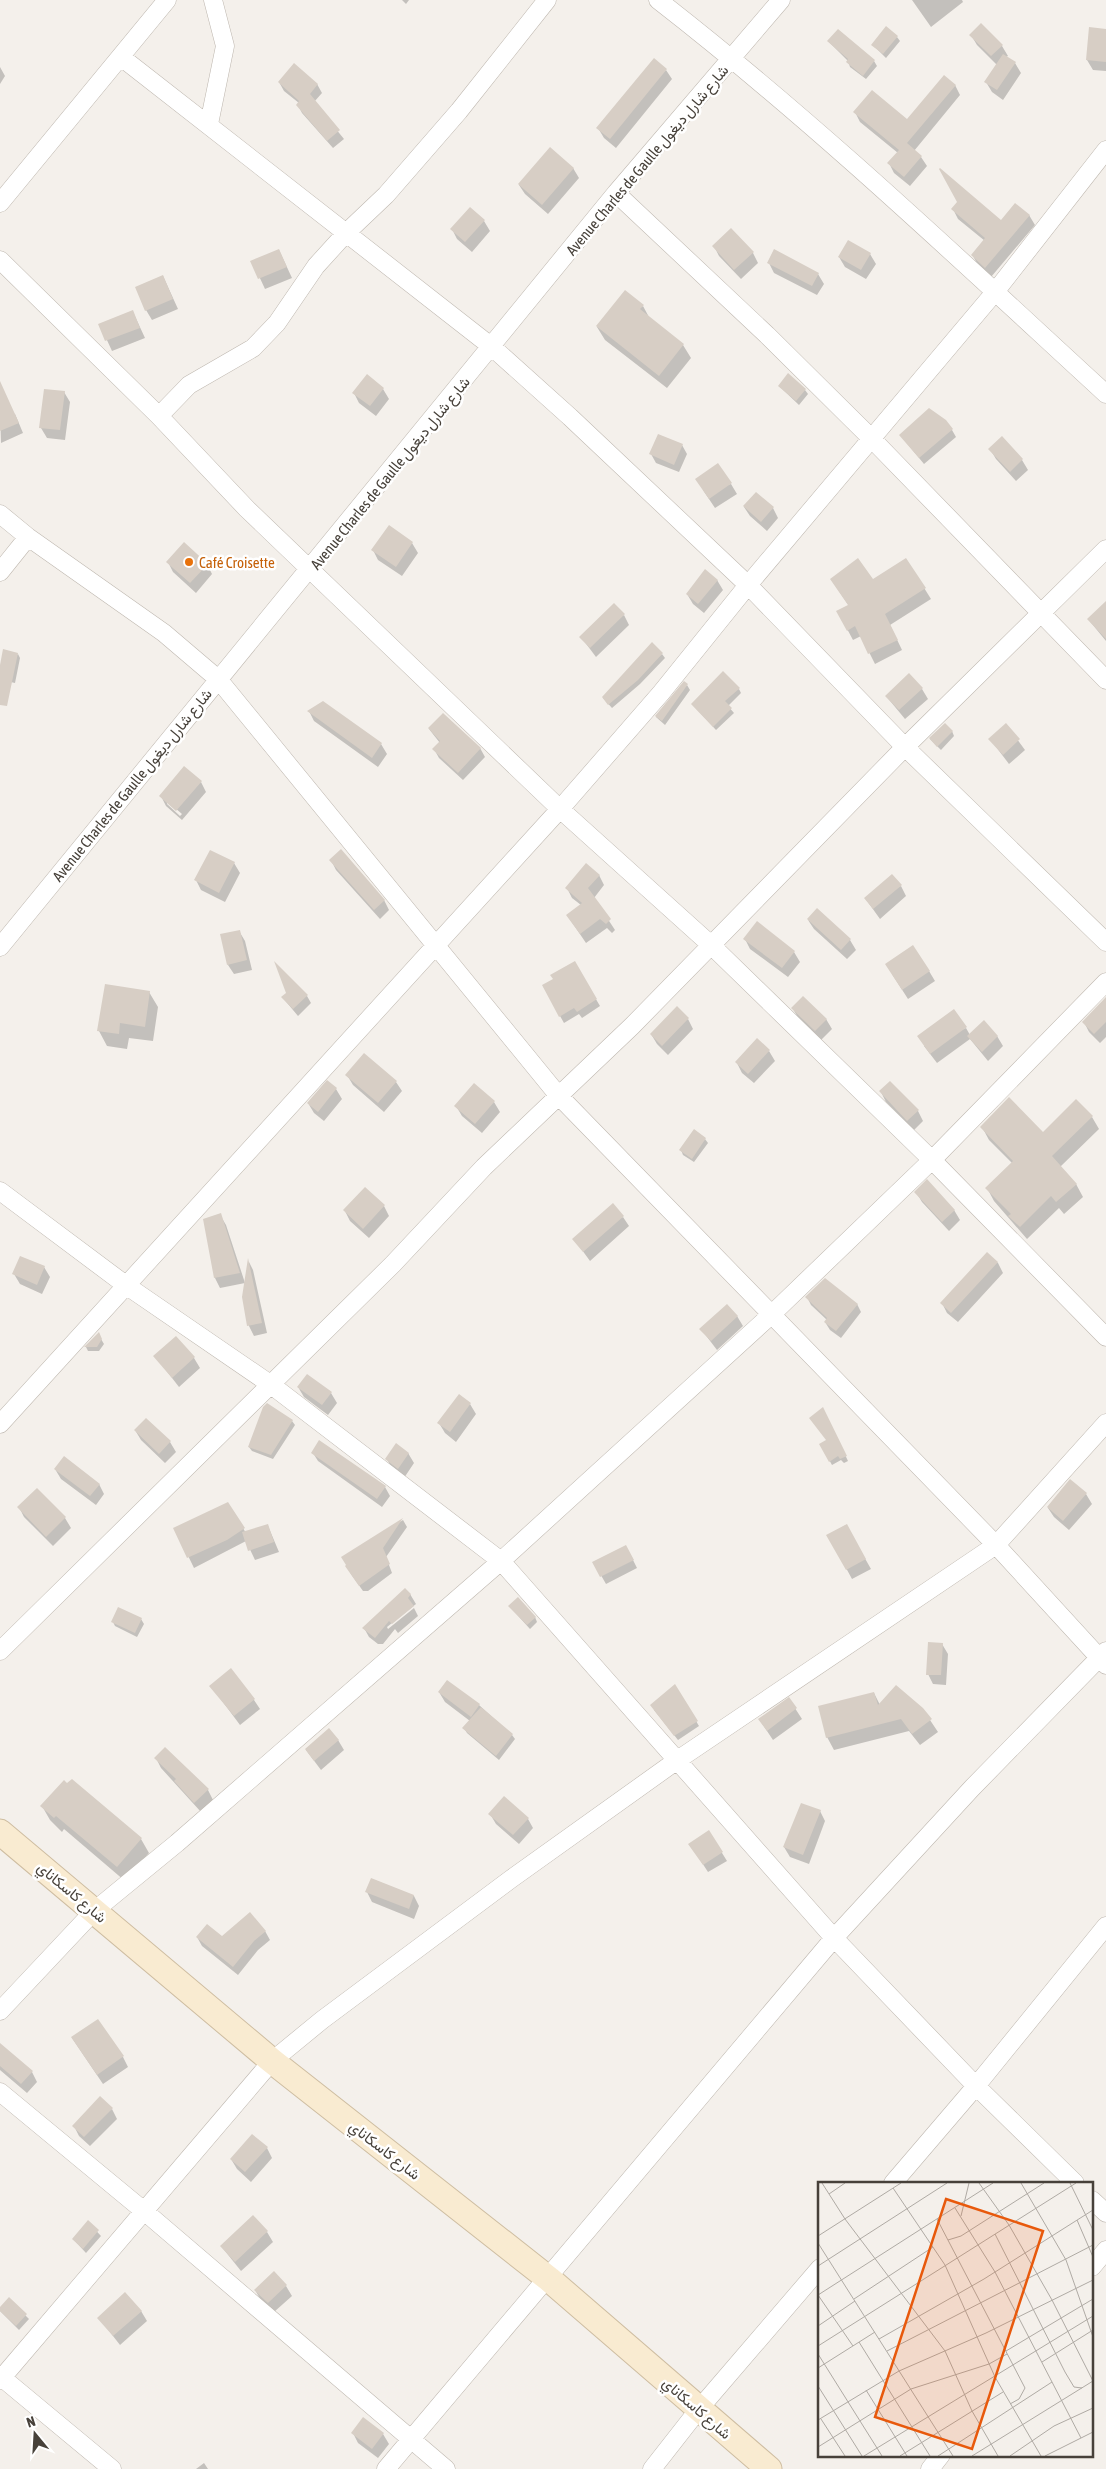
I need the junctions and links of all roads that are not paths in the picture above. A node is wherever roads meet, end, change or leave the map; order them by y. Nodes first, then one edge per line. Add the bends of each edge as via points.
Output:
1 (167, 0) edge
2 (213, 0) edge
3 (547, 0) edge
4 (658, 0) edge
5 (781, 0) edge
6 (121, 57) junction
7 (732, 58) junction
8 (209, 124) junction
9 (1106, 150) edge
10 (616, 193) junction
11 (0, 203) edge
12 (346, 233) junction
13 (0, 260) edge
14 (995, 292) junction
15 (492, 347) junction
16 (1106, 394) edge
17 (159, 416) junction
18 (872, 439) junction
19 (0, 514) edge
20 (28, 537) junction
21 (1106, 548) edge
22 (310, 570) junction
23 (0, 572) edge
24 (748, 585) junction
25 (1040, 614) junction
26 (218, 679) junction
27 (1106, 680) edge
28 (905, 747) junction
29 (560, 809) junction
30 (1106, 942) edge
31 (711, 945) junction
32 (0, 947) edge
33 (436, 948) junction
34 (1106, 982) edge
35 (558, 1096) junction
36 (932, 1160) junction
37 (0, 1191) edge
38 (128, 1286) junction
39 (772, 1314) junction
40 (1106, 1337) edge
41 (270, 1384) junction
42 (1106, 1423) edge
43 (0, 1424) edge
44 (996, 1545) junction
45 (501, 1561) junction
46 (0, 1651) edge
47 (1104, 1658) edge
48 (676, 1762) junction
49 (0, 1832) edge
50 (94, 1911) junction
51 (1106, 1926) edge
52 (834, 1938) junction
53 (0, 2010) edge
54 (272, 2061) junction
55 (976, 2086) junction
56 (0, 2092) edge
57 (894, 2182) edge
58 (1074, 2182) edge
59 (1094, 2202) edge
60 (144, 2211) junction
61 (1106, 2213) edge
62 (1106, 2250) edge
63 (1094, 2265) edge
64 (818, 2270) edge
65 (549, 2278) junction
66 (1, 2378) edge
67 (699, 2409) junction
68 (410, 2438) junction
69 (940, 2456) edge
70 (112, 2469) edge
71 (386, 2469) edge
72 (446, 2469) edge
73 (652, 2469) edge
74 (769, 2469) edge
75 (930, 2469) edge

1 - 6 street
2 - 8 street via 225,46
3 - 12 street via 386,196
4 - 7 street
5 - 7 street, Avenue Charles de Gaulle شارع شارل ديغول
6 - 8 street
6 - 11 street
7 - 10 street, Avenue Charles de Gaulle شارع شارل ديغول
7 - 14 street
8 - 12 street
9 - 14 street
10 - 15 street, Avenue Charles de Gaulle شارع شارل ديغول
10 - 18 street via 768,335
12 - 15 street
12 - 17 street via 316,266 277,323 253,348 190,386
13 - 17 street
14 - 16 street
14 - 18 street
15 - 22 street, Avenue Charles de Gaulle شارع شارل ديغول
15 - 24 street
17 - 22 street
18 - 24 street
18 - 25 street
19 - 20 street
20 - 23 street
20 - 26 street via 164,633
21 - 25 street
22 - 26 street, Avenue Charles de Gaulle شارع شارل ديغول
22 - 29 street
24 - 28 street
24 - 29 street via 661,693
25 - 27 street
25 - 28 street
26 - 32 street, Avenue Charles de Gaulle شارع شارل ديغول
26 - 33 street
28 - 30 street
28 - 31 street
29 - 31 street
29 - 33 street
31 - 35 street
31 - 36 street
33 - 35 street
33 - 38 street
34 - 36 street
35 - 39 street
35 - 41 street via 484,1167 394,1264
36 - 39 street
36 - 40 street
37 - 38 street
38 - 41 street
38 - 43 street
39 - 44 street
39 - 45 street
41 - 45 street
41 - 46 street
42 - 44 street
44 - 47 street
44 - 48 street
45 - 48 street
45 - 50 street via 185,1837
47 - 52 street via 972,1788
48 - 52 street
48 - 54 street via 503,1885
49 - 50 street, شارع كاسكاناي
50 - 53 street
50 - 54 street, شارع كاسكاناي
51 - 55 street
52 - 55 street
52 - 65 street
54 - 60 street
54 - 65 street, شارع كاسكاناي
55 - 57 street
55 - 58 street
56 - 60 street
59 - 61 street
60 - 66 street
60 - 68 street
62 - 63 street
64 - 67 street
65 - 67 street, شارع كاسكاناي
65 - 68 street
66 - 70 street
67 - 73 street
67 - 74 street, شارع كاسكاناي
68 - 71 street
68 - 72 street
69 - 75 street

